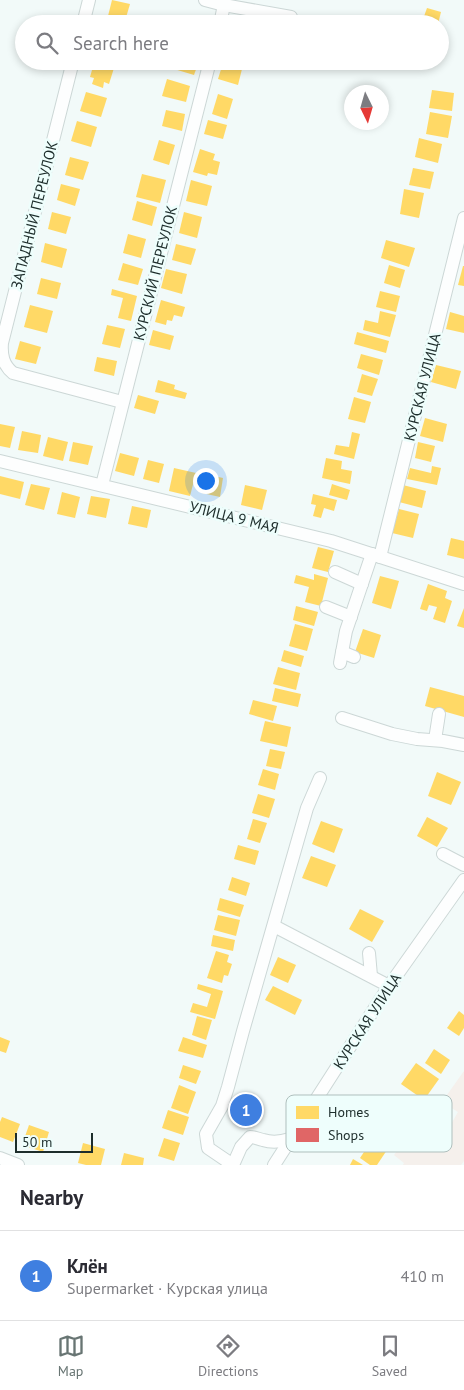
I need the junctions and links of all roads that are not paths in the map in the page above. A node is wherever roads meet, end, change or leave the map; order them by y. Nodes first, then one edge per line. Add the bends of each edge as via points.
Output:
1 (89, 0) edge
2 (205, 0) edge
3 (224, 5) junction
4 (85, 15) edge
5 (222, 15) edge
6 (280, 15) edge
7 (71, 70) edge
8 (208, 70) edge
9 (464, 218) edge
10 (459, 258) edge
11 (122, 402) junction
12 (0, 461) edge
13 (102, 485) junction
14 (376, 555) junction
15 (335, 572) dead end
16 (464, 584) edge
17 (362, 593) junction
18 (326, 607) dead end
19 (351, 617) junction
20 (354, 657) dead end
21 (439, 714) dead end
22 (342, 718) dead end
23 (434, 740) junction
24 (464, 745) edge
25 (320, 778) dead end
26 (443, 854) dead end
27 (464, 865) edge
28 (464, 880) edge
29 (274, 926) junction
30 (369, 953) dead end
31 (371, 976) junction
32 (389, 986) junction
33 (318, 1095) edge
34 (286, 1140) edge
35 (286, 1146) edge
36 (0, 1158) edge
37 (18, 1165) edge
38 (233, 1165) edge
39 (274, 1165) edge

1 - 4 street
2 - 3 street
3 - 5 street
3 - 6 street
7 - 11 street, ЗАПАДНЫЙ ПЕРЕУЛОК via 2,343 2,354 7,367 16,374
8 - 11 street, КУРСКИЙ ПЕРЕУЛОК
9 - 10 street, КУРСКАЯ УЛИЦА
10 - 14 street, КУРСКАЯ УЛИЦА
11 - 13 street, КУРСКИЙ ПЕРЕУЛОК
12 - 13 street, УЛИЦА 9 МАЯ
13 - 14 street, УЛИЦА 9 МАЯ
14 - 16 street, УЛИЦА 9 МАЯ
14 - 17 street, КУРСКАЯ УЛИЦА
15 - 17 street
17 - 19 street, КУРСКАЯ УЛИЦА
18 - 19 street
19 - 20 street, КУРСКАЯ УЛИЦА via 341,657
21 - 23 street
22 - 23 street via 392,734
23 - 24 street
25 - 29 street via 307,808
26 - 27 street
28 - 32 street, КУРСКАЯ УЛИЦА
29 - 31 street
29 - 38 street via 228,1088 206,1134 208,1148
30 - 31 street
31 - 32 street
32 - 33 street, КУРСКАЯ УЛИЦА
34 - 38 street via 266,1142 250,1137 241,1147
35 - 39 street, КУРСКАЯ УЛИЦА
36 - 37 street

